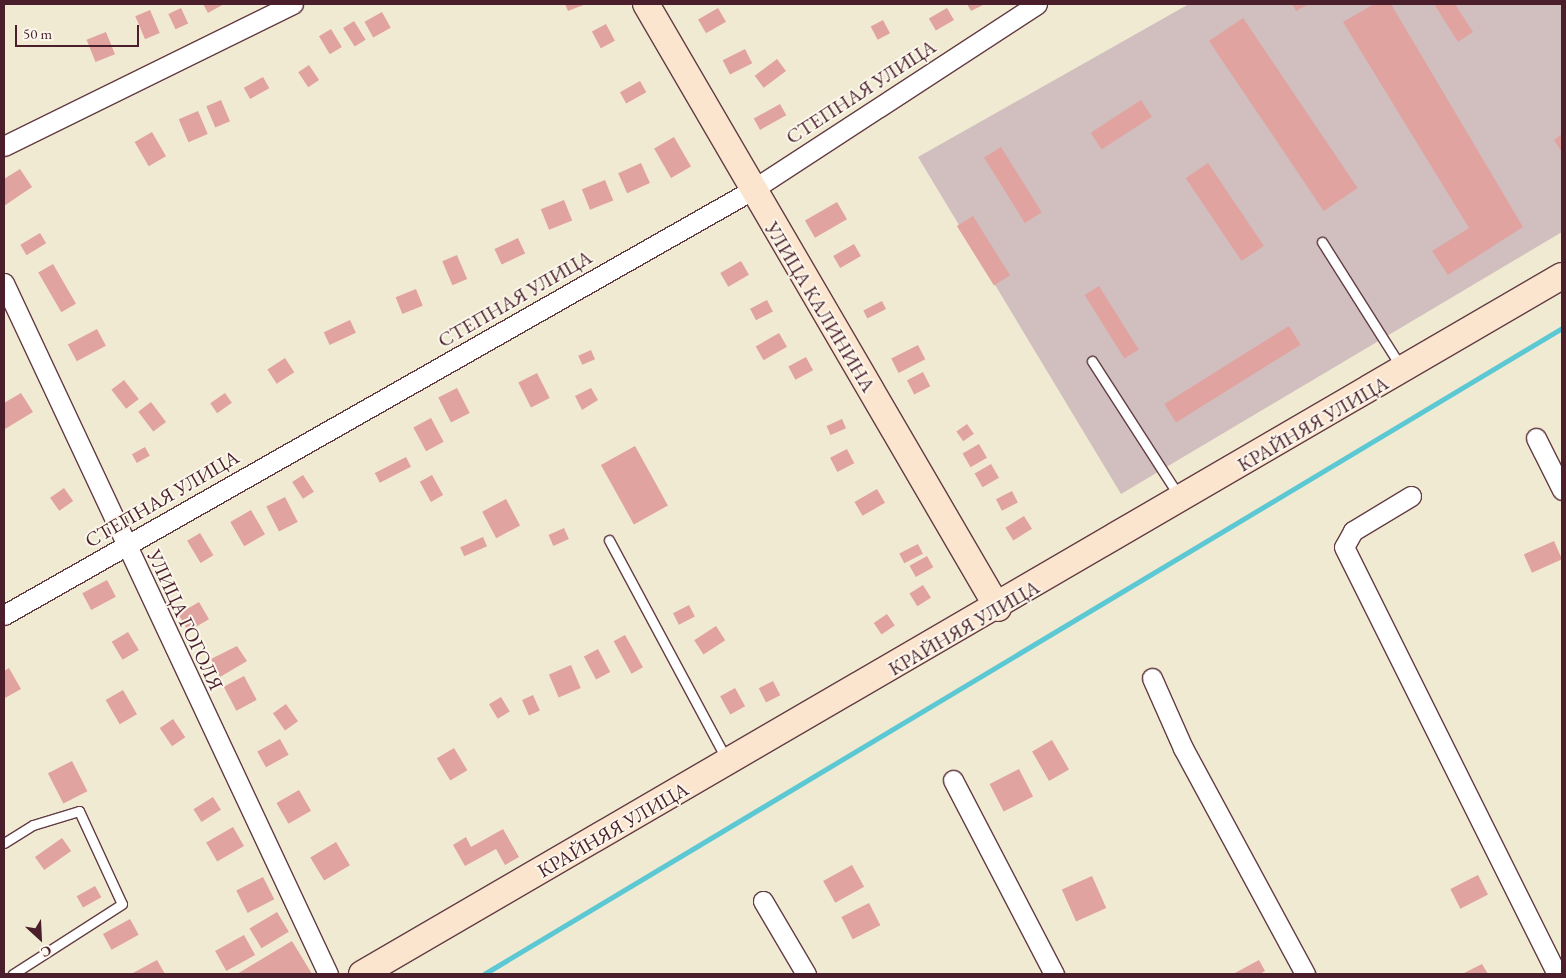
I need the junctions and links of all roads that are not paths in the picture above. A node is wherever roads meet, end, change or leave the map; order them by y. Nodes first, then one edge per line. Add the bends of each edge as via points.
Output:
1 (293, 4) edge
2 (646, 4) edge
3 (1037, 4) edge
4 (4, 146) edge
5 (752, 190) junction
6 (1322, 242) dead end
7 (1562, 276) edge
8 (4, 283) edge
9 (1092, 361) dead end
10 (1404, 372) junction
11 (1536, 438) dead end
12 (1562, 490) edge
13 (1411, 496) dead end
14 (1182, 501) junction
15 (609, 540) dead end
16 (125, 546) junction
17 (998, 608) junction
18 (4, 615) edge
19 (1152, 678) dead end
20 (729, 764) junction
21 (953, 780) dead end
22 (4, 843) edge
23 (764, 900) dead end
24 (14, 974) edge
25 (328, 974) edge
26 (362, 974) edge
27 (806, 974) edge
28 (1054, 974) edge
29 (1305, 974) edge
30 (1557, 974) edge

1 - 4 street
2 - 5 main road, УЛИЦА КАЛИНИНА
3 - 5 street, СТЕПНАЯ УЛИЦА
5 - 16 street, СТЕПНАЯ УЛИЦА
5 - 17 main road, УЛИЦА КАЛИНИНА
6 - 10 lane
7 - 10 main road, КРАЙНЯЯ УЛИЦА
8 - 16 street, УЛИЦА ГОГОЛЯ
9 - 14 lane
10 - 14 main road, КРАЙНЯЯ УЛИЦА
11 - 12 street
13 - 30 street via 1353,531 1344,547
14 - 17 main road, КРАЙНЯЯ УЛИЦА
15 - 20 lane
16 - 18 street, СТЕПНАЯ УЛИЦА
16 - 25 street, УЛИЦА ГОГОЛЯ
17 - 20 main road, КРАЙНЯЯ УЛИЦА
19 - 29 street via 1184,748
20 - 26 main road, КРАЙНЯЯ УЛИЦА
21 - 28 street
22 - 24 lane via 33,825 79,811 122,904
23 - 27 street

